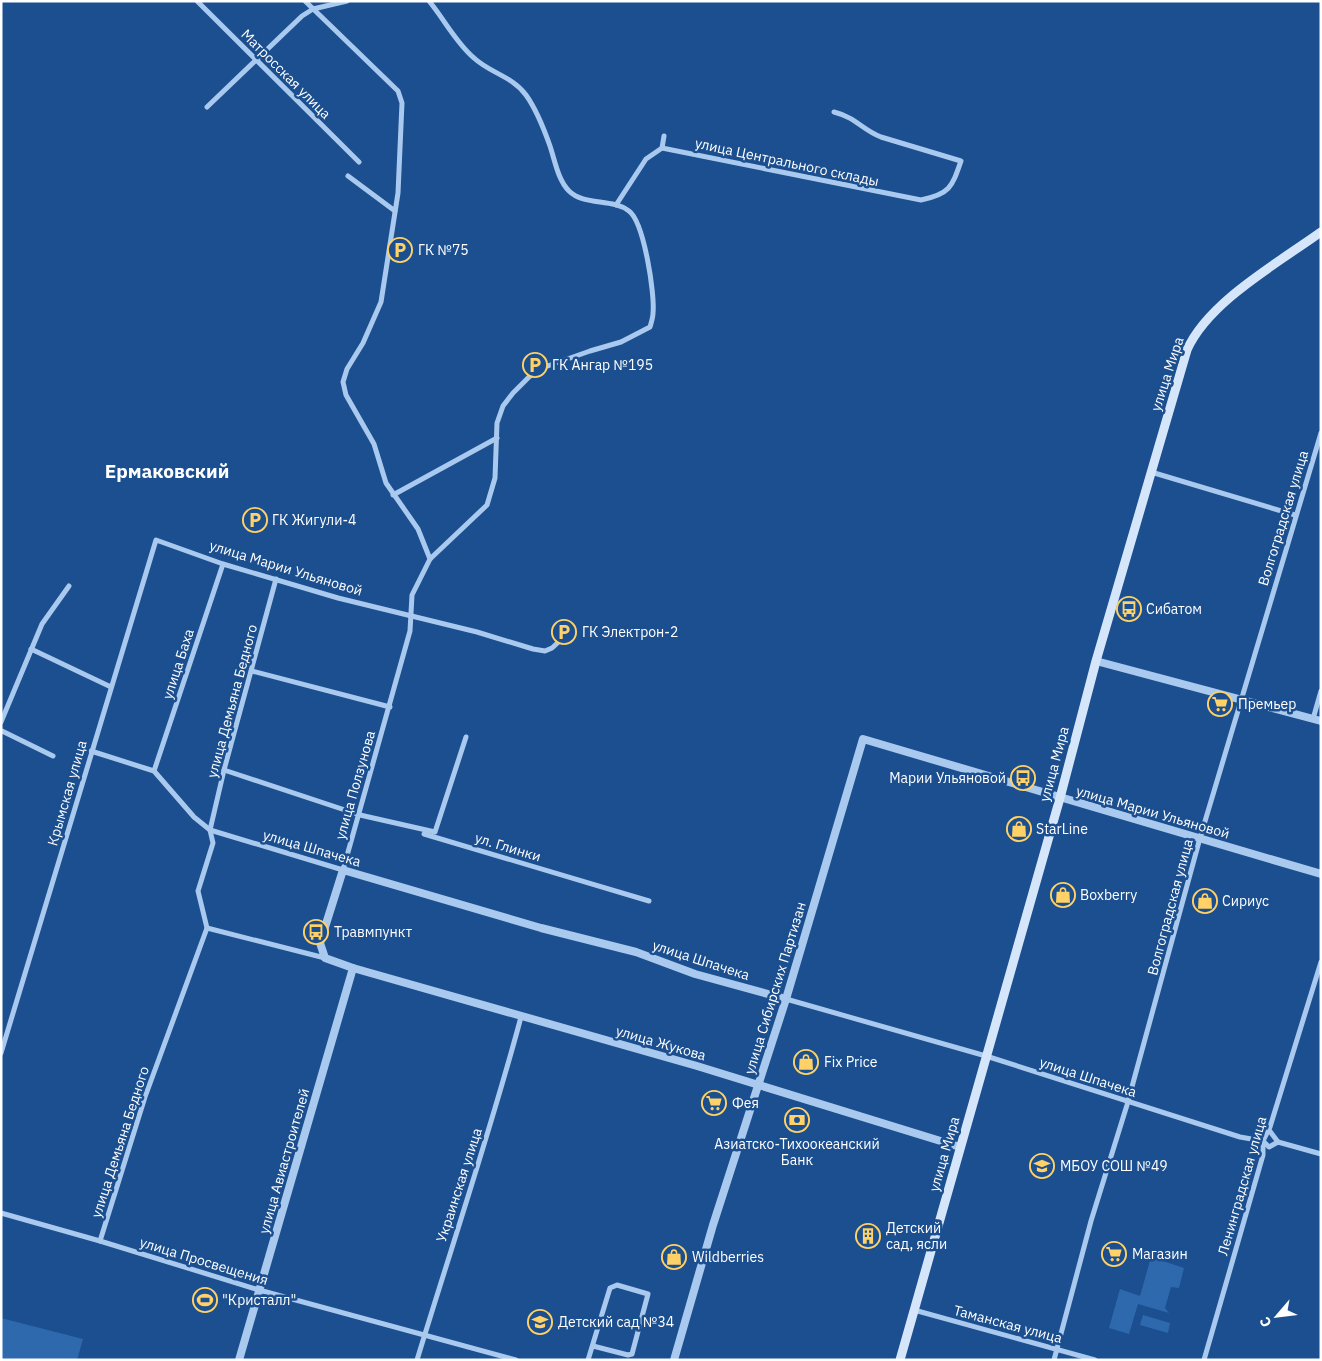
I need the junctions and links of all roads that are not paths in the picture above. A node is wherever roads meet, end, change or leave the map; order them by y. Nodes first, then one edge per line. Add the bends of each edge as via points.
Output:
1 (197, 1) edge
2 (305, 1) edge
3 (347, 1) edge
4 (429, 1) edge
5 (313, 9) junction
6 (256, 60) junction
7 (207, 107) dead end
8 (834, 112) dead end
9 (664, 136) dead end
10 (662, 148) junction
11 (359, 162) dead end
12 (348, 176) dead end
13 (616, 205) junction
14 (395, 211) junction
15 (1321, 232) edge
16 (1321, 433) edge
17 (497, 438) junction
18 (1151, 472) junction
19 (393, 495) junction
20 (1294, 515) junction
21 (156, 540) joint
22 (430, 559) junction
23 (223, 564) junction
24 (276, 579) junction
25 (69, 586) dead end
26 (411, 617) junction
27 (564, 637) dead end
28 (30, 649) junction
29 (1096, 662) junction
30 (252, 671) junction
31 (111, 687) junction
32 (1321, 692) edge
33 (1243, 699) junction
34 (390, 707) junction
35 (1317, 720) edge
36 (1, 722) edge
37 (1, 730) edge
38 (466, 737) dead end
39 (863, 739) joint
40 (91, 751) junction
41 (53, 756) dead end
42 (224, 770) junction
43 (154, 771) junction
44 (1060, 798) junction
45 (360, 815) junction
46 (210, 830) junction
47 (1200, 838) junction
48 (343, 870) junction
49 (1321, 874) edge
50 (649, 901) dead end
51 (207, 928) junction
52 (324, 958) junction
53 (1321, 962) edge
54 (353, 968) junction
55 (786, 999) junction
56 (521, 1017) junction
57 (1, 1053) edge
58 (986, 1056) junction
59 (757, 1085) junction
60 (1128, 1102) junction
61 (1269, 1130) junction
62 (1263, 1141) junction
63 (1278, 1142) junction
64 (960, 1147) junction
65 (1321, 1154) edge
66 (1, 1213) edge
67 (100, 1241) junction
68 (259, 1290) junction
69 (914, 1310) junction
70 (425, 1335) junction
71 (593, 1346) junction
72 (1057, 1349) junction
73 (239, 1360) edge
74 (417, 1360) edge
75 (516, 1360) edge
76 (588, 1360) edge
77 (674, 1360) edge
78 (900, 1360) edge
79 (1054, 1360) edge
80 (1095, 1360) edge
81 (1204, 1360) edge

1 - 6 street, Матросская улица
2 - 5 street
3 - 5 street
4 - 13 street via 471,56 517,83 542,127 562,182 570,192 579,198
5 - 6 street
5 - 14 street via 398,91 402,103
6 - 7 street
6 - 11 street, Матросская улица
8 - 10 street, улица Центрального склады via 850,116 869,132 881,137 961,161 952,186 945,193 921,200
9 - 10 street
10 - 13 street via 646,159
12 - 14 street
13 - 17 street, улица Ползунова via 630,211 638,223 644,243 654,313 650,328 621,342 536,371 503,406 497,423
14 - 19 street via 381,302 343,382 350,403 374,444
15 - 18 main road, улица Мира via 1230,297 1197,330 1184,357
16 - 20 street, Волгоградская улица
17 - 19 street
17 - 22 street, улица Ползунова via 494,478 487,505
18 - 20 street
18 - 29 main road, улица Мира
19 - 22 street via 418,529
20 - 33 street, Волгоградская улица
21 - 23 street, улица Марии Ульяновой
21 - 31 street, Крымская улица
22 - 26 street, улица Ползунова via 412,595
23 - 24 street, улица Марии Ульяновой
23 - 43 street, улица Баха
24 - 26 street, улица Марии Ульяновой
24 - 30 street, улица Демьяна Бедного
25 - 28 street via 42,624
26 - 27 street, улица Марии Ульяновой via 539,650 552,648
26 - 34 street, улица Ползунова
28 - 31 street
28 - 36 street
29 - 33 street
29 - 44 main road, улица Мира
30 - 34 street
30 - 42 street, улица Демьяна Бедного
31 - 40 street, Крымская улица
32 - 35 street
33 - 35 street
33 - 47 street, Волгоградская улица
34 - 45 street, улица Ползунова
37 - 41 street
38 - 45 street via 435,832
39 - 44 street, улица Марии Ульяновой
39 - 55 street, улица Сибирских Партизан
40 - 43 street
40 - 57 street, Крымская улица
42 - 45 street
42 - 46 street, улица Демьяна Бедного
43 - 46 street, улица Шпачека via 194,817
44 - 47 street, улица Марии Ульяновой
44 - 58 main road, улица Мира
45 - 48 street, улица Ползунова
45 - 50 street, ул. Глинки
46 - 48 street, улица Шпачека
46 - 51 street, улица Демьяна Бедного via 213,843 198,891
47 - 49 street, улица Марии Ульяновой
47 - 60 street, Волгоградская улица
48 - 52 street, улица Ползунова via 320,943
48 - 55 street, улица Шпачека via 636,952 696,974
51 - 52 street
51 - 67 street, улица Демьяна Бедного via 145,1097
52 - 54 street
53 - 61 street, Ленинградская улица
54 - 56 street, улица Жукова
54 - 68 street, улица Авиастроителей
55 - 58 street, улица Шпачека
55 - 59 street, улица Сибирских Партизан
56 - 59 street, улица Жукова
56 - 70 street, Украинская улица via 481,1160
58 - 60 street, улица Шпачека
58 - 64 main road, улица Мира
59 - 64 street, улица Жукова
59 - 77 street, улица Сибирских Партизан
60 - 62 street, улица Шпачека via 1240,1137
60 - 72 street, Волгоградская улица
61 - 62 street, Ленинградская улица
61 - 63 street
62 - 63 street, улица Шпачека via 1269,1147
62 - 81 street, Ленинградская улица via 1265,1148 1261,1164
63 - 65 street, улица Шпачека
64 - 69 main road, улица Мира
66 - 67 street, улица Просвещения
67 - 68 street, улица Просвещения
68 - 70 street, улица Просвещения
68 - 73 street, улица Авиастроителей
69 - 72 street, Таманская улица
69 - 78 main road, улица Мира
70 - 74 street, Украинская улица
70 - 75 street, улица Просвещения
71 - 71 street via 610,1288 617,1285 648,1294 632,1354
71 - 76 street
72 - 79 street, Волгоградская улица
72 - 80 street, Таманская улица

